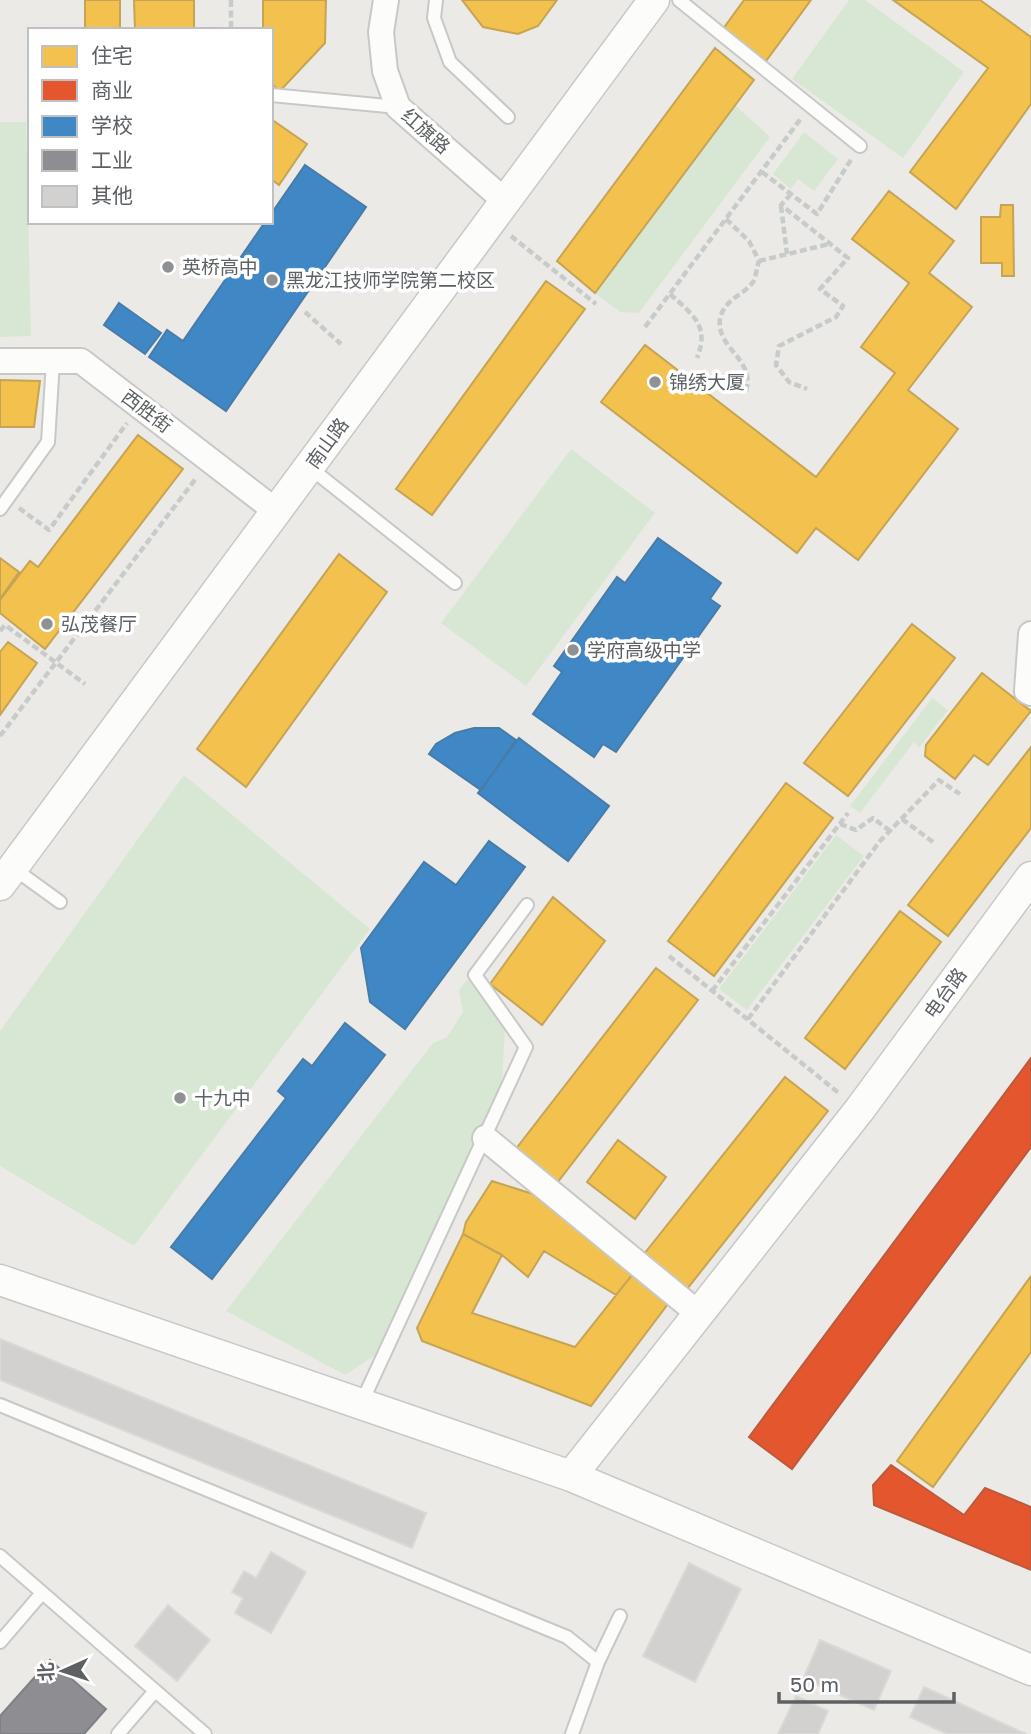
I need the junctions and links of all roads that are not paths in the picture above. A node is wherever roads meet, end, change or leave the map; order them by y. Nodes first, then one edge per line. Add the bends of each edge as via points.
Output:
1 (386, 0) edge
2 (436, 0) edge
3 (654, 0) edge
4 (679, 0) edge
5 (273, 95) edge
6 (398, 107) junction
7 (509, 117) dead end
8 (860, 146) road end
9 (498, 211) junction
10 (0, 361) edge
11 (53, 361) junction
12 (309, 467) junction
13 (4, 504) edge
14 (276, 512) junction
15 (455, 583) dead end
16 (1031, 634) edge
17 (1030, 690) edge
18 (6, 876) edge
19 (1031, 877) edge
20 (60, 902) dead end
21 (527, 905) dead end
22 (485, 1138) junction
23 (0, 1280) edge
24 (699, 1314) junction
25 (361, 1404) junction
26 (0, 1405) edge
27 (571, 1476) junction
28 (0, 1556) edge
29 (43, 1593) junction
30 (621, 1616) dead end
31 (0, 1642) edge
32 (598, 1662) junction
33 (1031, 1670) edge
34 (155, 1691) junction
35 (118, 1734) edge
36 (205, 1734) edge
37 (572, 1734) edge

1 - 6 street, 红旗路 via 380,32 385,71
2 - 7 lane via 434,18 450,62
3 - 9 street, 南山路
4 - 8 lane
5 - 6 lane
6 - 9 street, 红旗路
9 - 12 street, 南山路
10 - 11 street, 西胜街
11 - 13 lane via 48,442
11 - 14 street, 西胜街 via 81,361
12 - 14 street, 南山路
12 - 15 lane
14 - 18 street, 南山路
16 - 17 street
18 - 20 lane
19 - 24 street, 电台路 via 860,1110
21 - 22 lane via 475,975 526,1047
22 - 24 street
22 - 25 lane
23 - 25 street
24 - 27 street, 电台路
25 - 27 street
26 - 32 lane via 567,1637
27 - 33 street
28 - 29 lane
29 - 31 lane
29 - 34 lane
30 - 32 lane
32 - 37 lane
34 - 35 lane
34 - 36 lane

